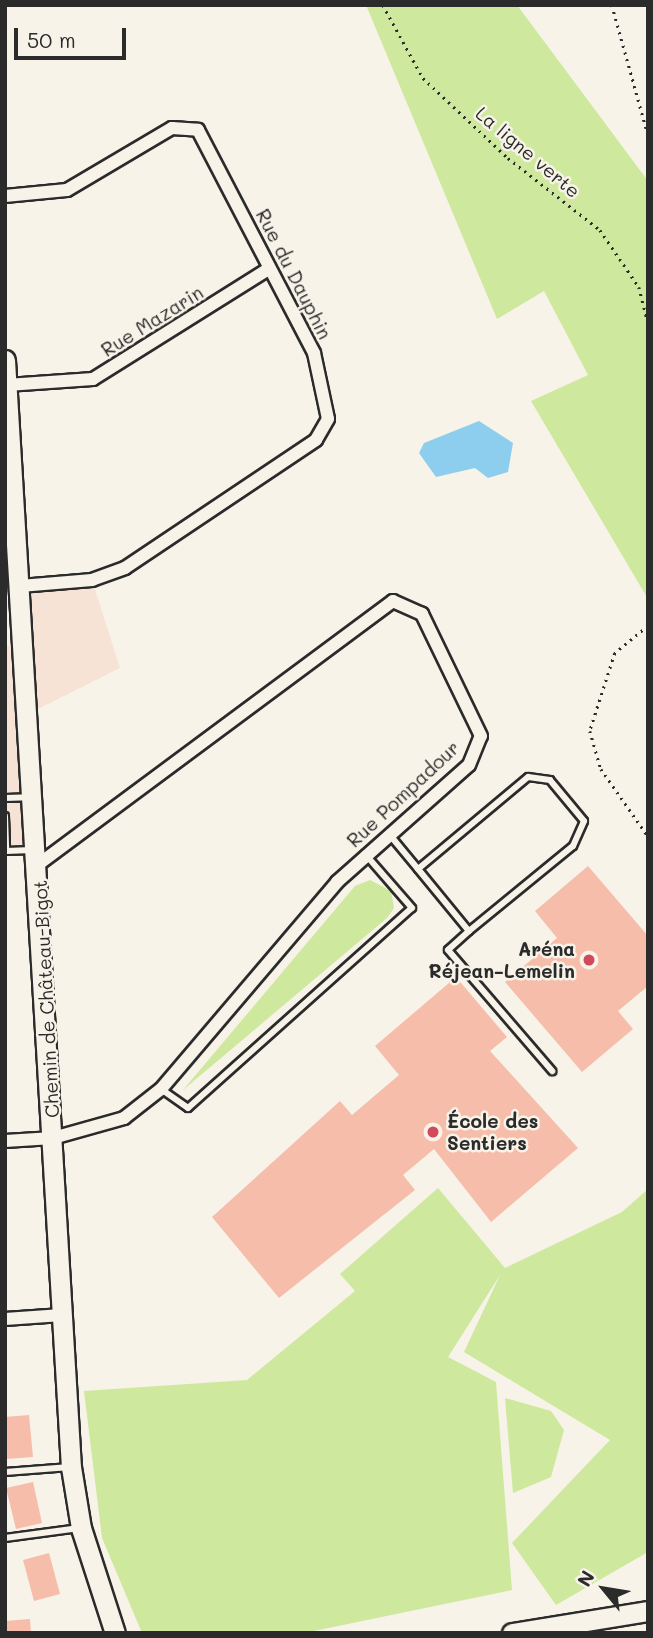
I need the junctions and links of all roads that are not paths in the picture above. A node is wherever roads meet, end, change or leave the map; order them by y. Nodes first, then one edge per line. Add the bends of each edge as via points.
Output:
1 (5, 196) edge
2 (267, 270) junction
3 (5, 360) edge
4 (7, 385) edge
5 (20, 586) junction
6 (34, 797) junction
7 (5, 798) edge
8 (5, 816) edge
9 (388, 832) junction
10 (365, 854) junction
11 (37, 858) junction
12 (418, 869) junction
13 (469, 931) junction
14 (552, 1071) dead end
15 (161, 1089) junction
16 (53, 1138) junction
17 (5, 1141) edge
18 (62, 1315) junction
19 (5, 1319) edge
20 (71, 1467) junction
21 (5, 1472) edge
22 (80, 1528) junction
23 (5, 1538) edge
24 (648, 1611) edge
25 (115, 1633) edge
26 (512, 1633) edge

1 - 2 street, Rue du Dauphin via 66,190 172,128 189,127 210,146
2 - 4 street, Rue Mazarin via 93,379
2 - 5 street, Rue du Dauphin via 314,353 328,419 316,440 125,568 92,580
3 - 4 street, Chemin de Château-Bigot
4 - 5 street, Chemin de Château-Bigot
5 - 6 street, Chemin de Château-Bigot
6 - 7 lane
6 - 11 street, Chemin de Château-Bigot
8 - 11 lane via 6,851
9 - 10 street, Rue Pompadour
9 - 11 street, Rue Pompadour via 469,765 481,736 422,614 393,601
9 - 12 lane
10 - 15 street, Rue Pompadour
10 - 15 lane via 412,908 188,1108
11 - 16 street, Chemin de Château-Bigot
12 - 13 lane
12 - 13 lane via 528,777 551,780 569,796 584,821 573,846
13 - 14 lane via 448,950
15 - 16 street, Rue Pompadour via 124,1118
16 - 17 street, Rue Pompadour
16 - 18 street, Chemin de Château-Bigot
18 - 19 street
18 - 20 street, Chemin de Château-Bigot
20 - 21 lane
20 - 22 street, Chemin de Château-Bigot
22 - 23 lane
22 - 25 street, Chemin de Château-Bigot
24 - 26 street

